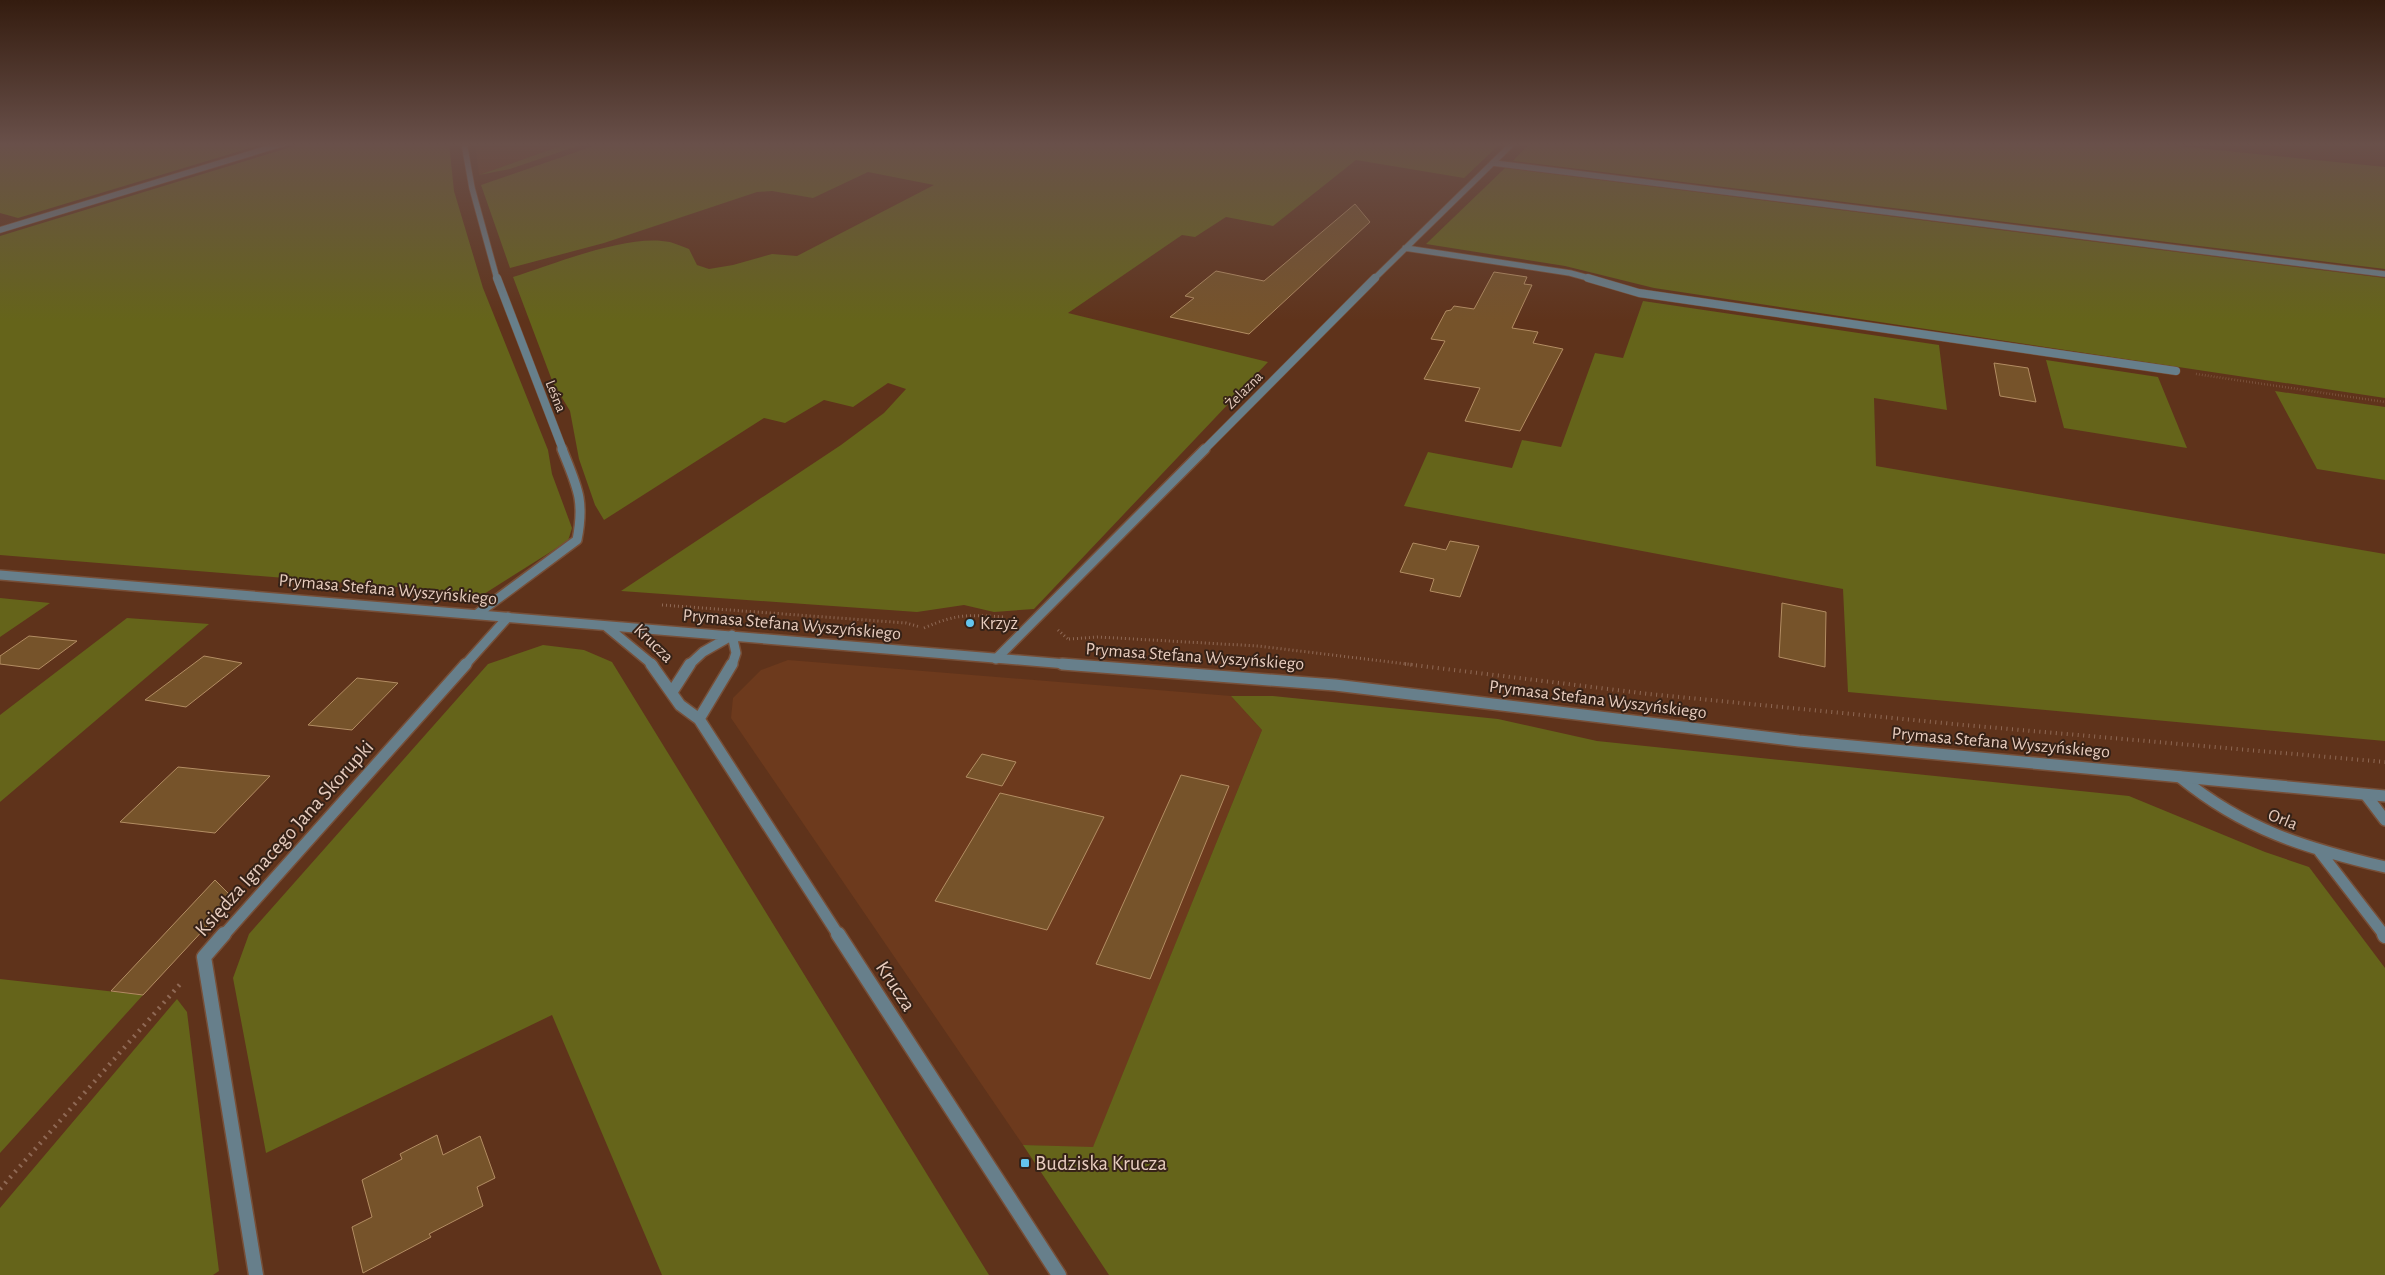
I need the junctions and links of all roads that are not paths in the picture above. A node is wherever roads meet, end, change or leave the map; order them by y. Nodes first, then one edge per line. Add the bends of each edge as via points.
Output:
1 (90, 202) edge
2 (475, 202) edge
3 (1453, 202) edge
4 (1810, 202) edge
5 (0, 230) edge
6 (1406, 248) junction
7 (2385, 274) edge
8 (2176, 371) road end
9 (0, 575) edge
10 (477, 614) junction
11 (508, 617) junction
12 (606, 626) junction
13 (732, 635) junction
14 (996, 659) junction
15 (672, 692) junction
16 (699, 719) junction
17 (2180, 777) junction
18 (2366, 795) junction
19 (2385, 796) edge
20 (2385, 820) edge
21 (2320, 852) junction
22 (2385, 866) edge
23 (2385, 936) edge
24 (256, 1275) edge
25 (1059, 1275) edge

1 - 5 street
2 - 10 street, Leśna via 496,278 580,492 582,515 577,540
3 - 6 street, Żelazna
4 - 7 street
6 - 8 street via 1570,273 1638,293
6 - 14 street, Żelazna
9 - 10 street, Prymasa Stefana Wyszyńskiego
10 - 11 street, Prymasa Stefana Wyszyńskiego
11 - 12 street, Prymasa Stefana Wyszyńskiego
11 - 24 street, Księdza Ignacego Jana Skorupki via 204,957
12 - 13 street, Prymasa Stefana Wyszyńskiego
12 - 15 street, Krucza via 656,668
13 - 14 street, Prymasa Stefana Wyszyńskiego
13 - 15 street, Krucza via 695,656
13 - 16 street via 736,653 731,668
14 - 17 street, Prymasa Stefana Wyszyńskiego via 1335,685 1799,741
15 - 16 street, Krucza via 685,710
16 - 25 street, Krucza
17 - 18 street, Prymasa Stefana Wyszyńskiego
17 - 21 street, Orla via 2201,796 2236,817 2275,837
18 - 19 street, Prymasa Stefana Wyszyńskiego
18 - 20 street
21 - 22 street, Orla
21 - 23 street

